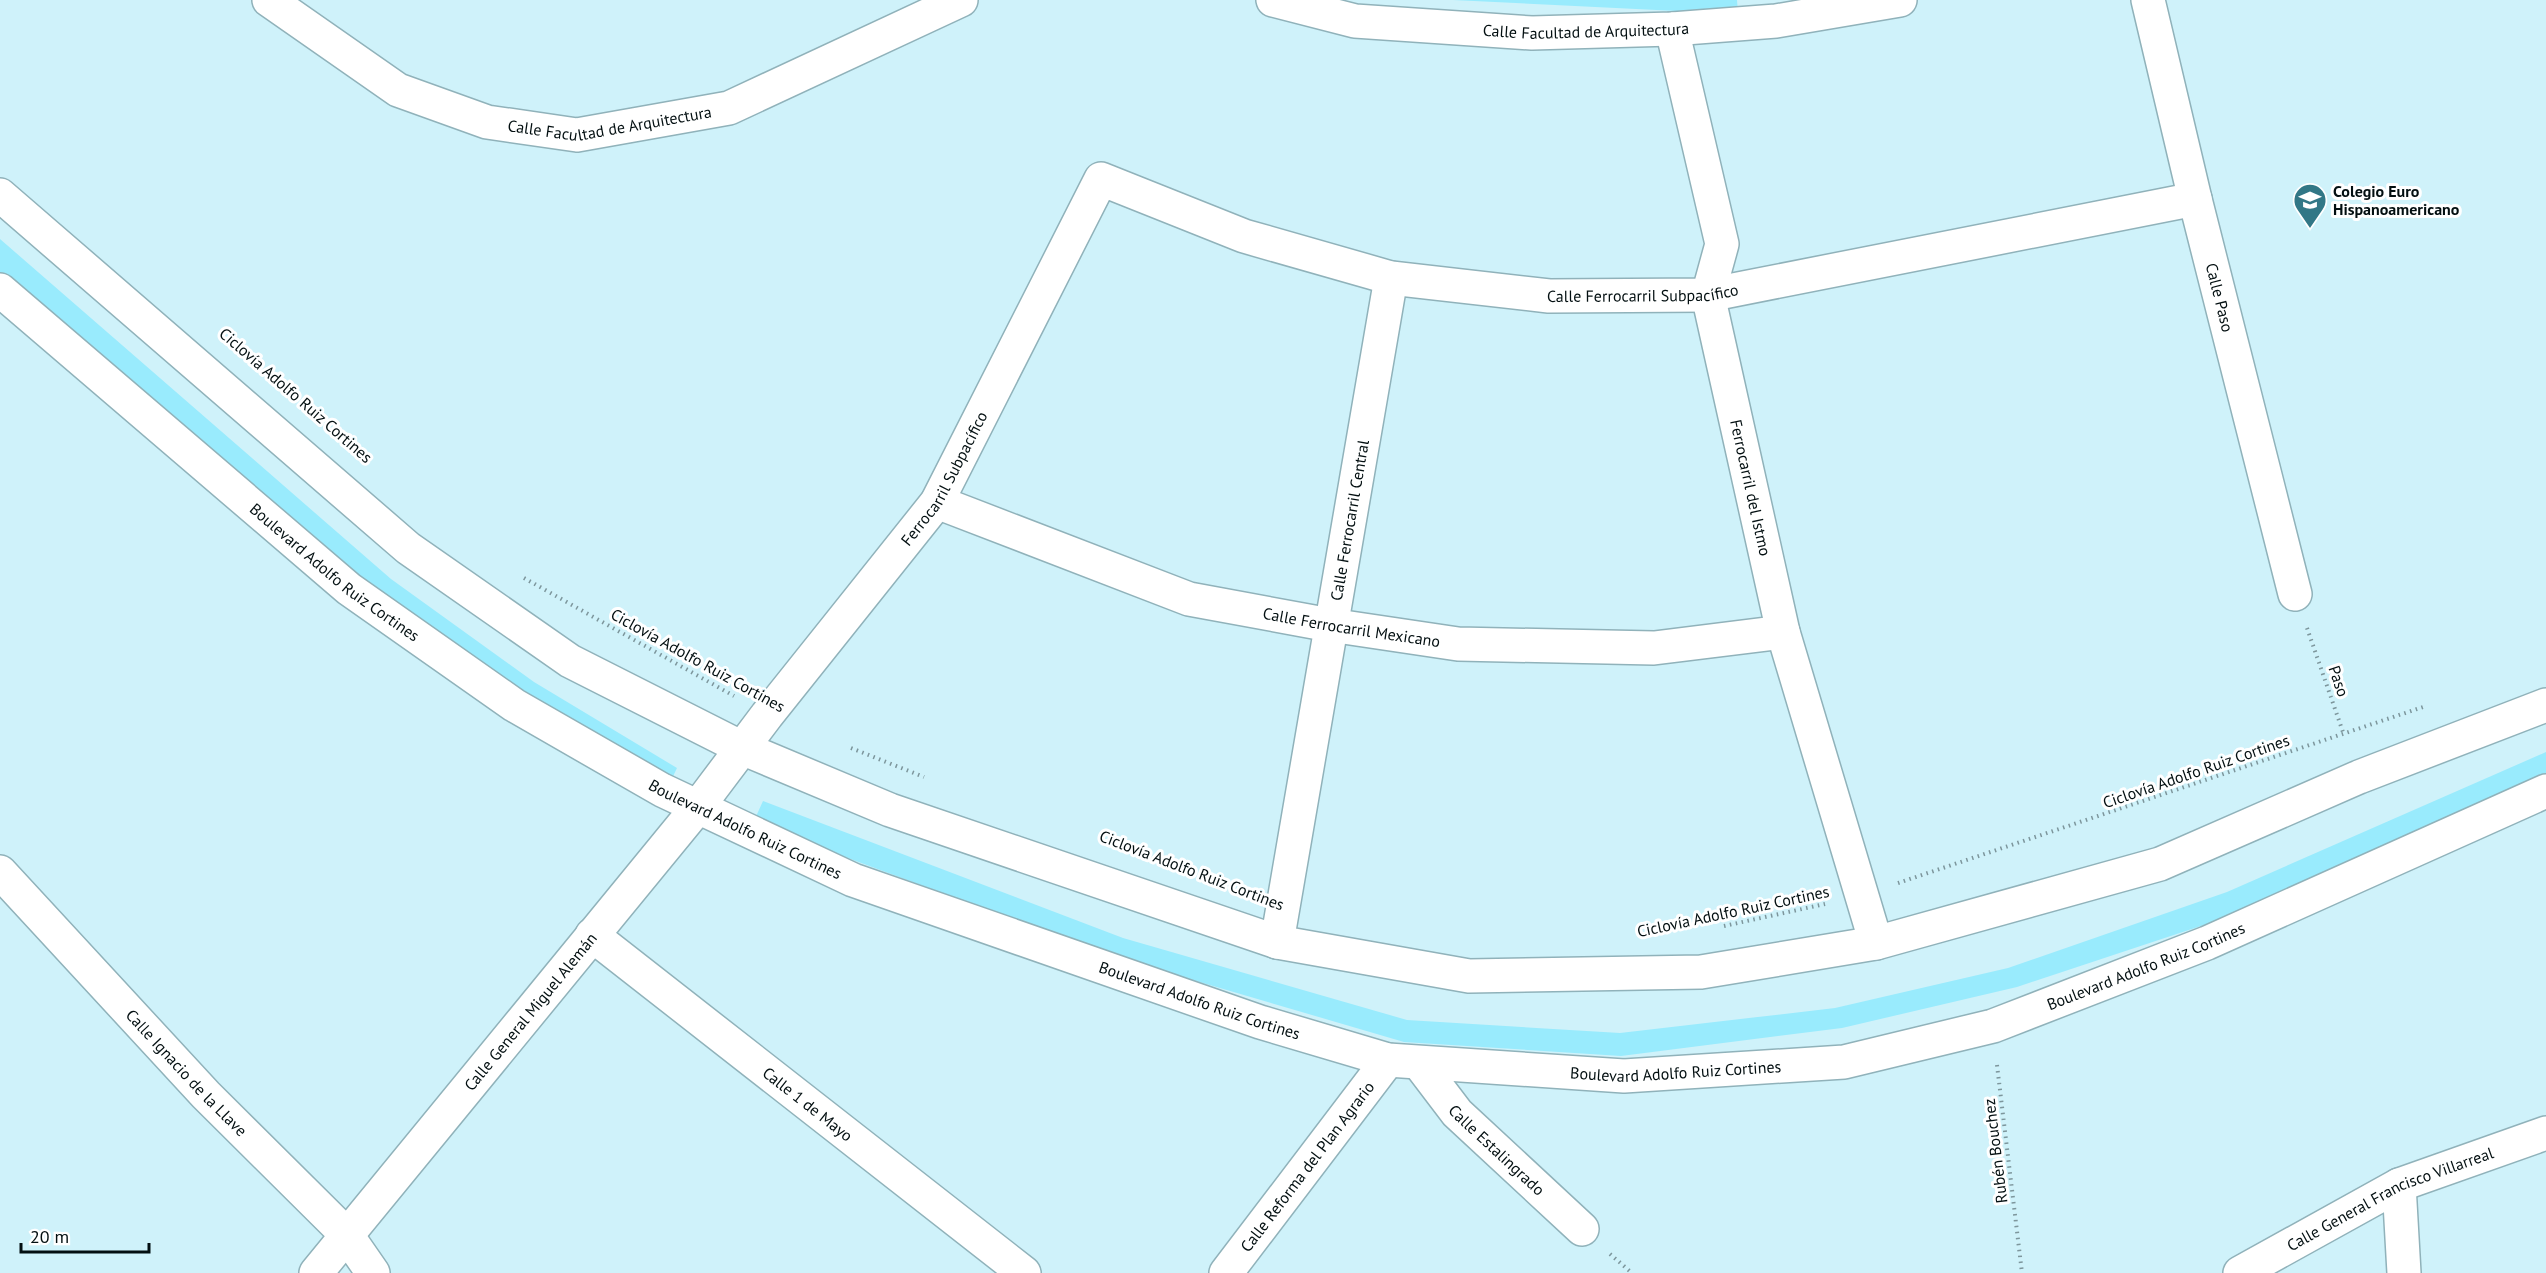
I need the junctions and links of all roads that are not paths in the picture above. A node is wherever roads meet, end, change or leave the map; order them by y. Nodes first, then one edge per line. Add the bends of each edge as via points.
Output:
1 (269, 0) edge
2 (961, 0) edge
3 (1273, 0) edge
4 (1900, 0) edge
5 (2148, 0) edge
6 (1672, 29) junction
7 (1101, 179) joint
8 (0, 195) edge
9 (2195, 199) junction
10 (1391, 278) junction
11 (0, 290) edge
12 (1708, 295) junction
13 (937, 502) junction
14 (2295, 594) road end
15 (1330, 625) junction
16 (1784, 632) junction
17 (2546, 705) edge
18 (742, 748) junction
19 (2546, 791) edge
20 (696, 808) junction
21 (0, 872) edge
22 (592, 935) junction
23 (1277, 942) junction
24 (1876, 943) junction
25 (1404, 1061) junction
26 (2546, 1133) edge
27 (2399, 1185) junction
28 (1582, 1229) dead end
29 (346, 1234) junction
30 (316, 1273) edge
31 (372, 1273) edge
32 (1024, 1273) edge
33 (1226, 1273) edge
34 (2240, 1273) edge
35 (2404, 1273) edge

1 - 2 street, Calle Facultad de Arquitectura via 398,90 487,123 577,135 729,108
3 - 6 street, Calle Facultad de Arquitectura via 1355,21 1532,33
4 - 6 street, Calle Facultad de Arquitectura via 1776,21
5 - 9 street, Calle Paso
6 - 12 street, Ferrocarril del Istmo via 1722,244
7 - 10 street, Calle Ferrocarril Subpacífico via 1245,236
7 - 13 street, Ferrocarril Subpacífico
8 - 18 street via 408,548 570,661
9 - 12 street, Calle Ferrocarril Subpacífico
9 - 14 street, Calle Paso
10 - 12 street, Calle Ferrocarril Subpacífico via 1549,296
10 - 15 street, Calle Ferrocarril Central
11 - 20 street, Boulevard Adolfo Ruiz Cortines via 349,589 514,705
12 - 16 street, Ferrocarril del Istmo
13 - 15 street, Calle Ferrocarril Mexicano via 1189,599
13 - 18 street, Ferrocarril Subpacífico
15 - 16 street, Calle Ferrocarril Mexicano via 1458,645 1654,648
15 - 23 street, Calle Ferrocarril Central
16 - 24 street, Ferrocarril del Istmo
17 - 24 street via 2359,777 2160,864
18 - 20 street, Calle General Miguel Alemán
18 - 23 street via 890,810
19 - 25 street, Boulevard Adolfo Ruiz Cortines via 2207,943 1993,1026 1844,1062 1624,1076
20 - 22 street, Calle General Miguel Alemán
20 - 25 street, Boulevard Adolfo Ruiz Cortines via 853,880 1260,1022
21 - 29 street, Calle Ignacio de la Llave via 206,1095
22 - 29 street, Calle General Miguel Alemán
22 - 32 street, Calle 1 de Mayo
23 - 24 street via 1469,976 1701,972
25 - 28 street, Calle Estalingrado
25 - 33 street, Calle Reforma del Plan Agrario
26 - 27 street, Calle General Francisco Villarreal
27 - 34 street, Calle General Francisco Villarreal
27 - 35 street
29 - 30 street, Calle General Miguel Alemán
29 - 31 street, Calle Ignacio de la Llave

